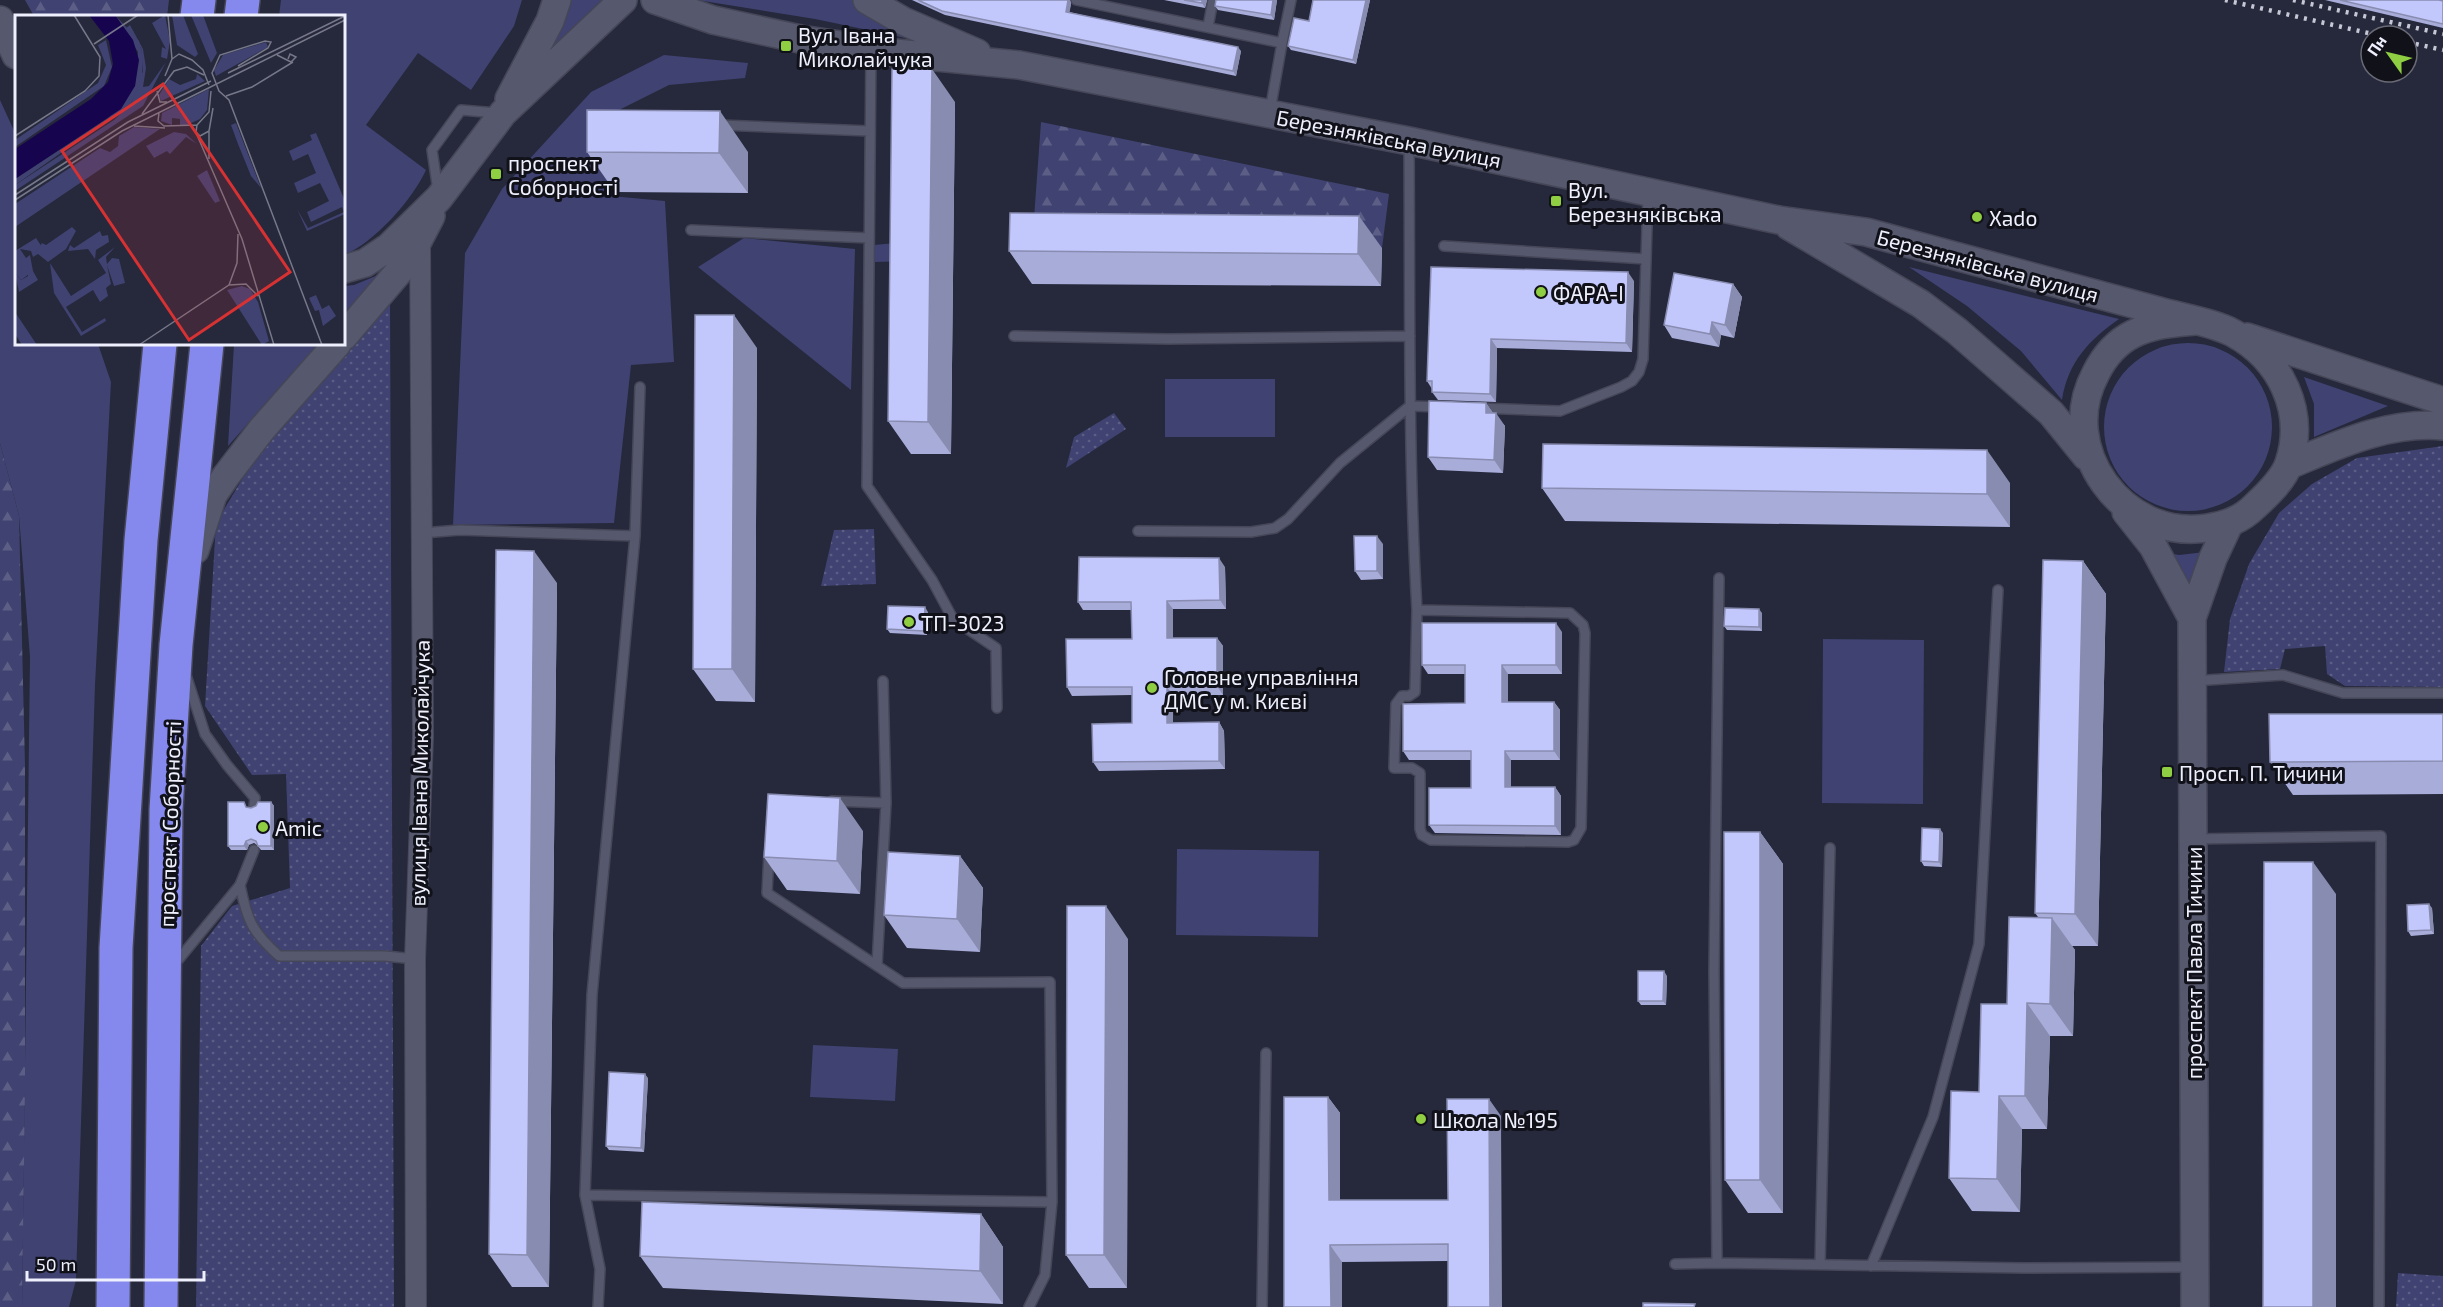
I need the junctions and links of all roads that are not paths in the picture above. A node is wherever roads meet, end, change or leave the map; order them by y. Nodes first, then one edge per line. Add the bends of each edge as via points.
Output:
1 (199, 0) edge
2 (243, 0) edge
3 (557, 0) edge
4 (623, 0) edge
5 (655, 0) edge
6 (867, 0) edge
7 (1076, 0) edge
8 (1213, 0) edge
9 (1291, 0) edge
10 (197, 15) edge
11 (241, 15) edge
12 (0, 20) edge
13 (1208, 27) junction
14 (1282, 43) junction
15 (872, 49) junction
16 (15, 53) edge
17 (998, 62) junction
18 (503, 113) junction
19 (1269, 114) junction
20 (709, 125) edge
21 (870, 131) junction
22 (1409, 141) junction
23 (1648, 192) junction
24 (439, 198) junction
25 (1779, 220) junction
26 (691, 230) dead end
27 (869, 238) junction
28 (420, 239) junction
29 (1444, 246) dead end
30 (1646, 259) junction
31 (345, 269) edge
32 (2195, 321) junction
33 (2232, 332) junction
34 (345, 335) edge
35 (1014, 336) dead end
36 (1410, 336) junction
37 (142, 345) edge
38 (160, 345) edge
39 (207, 345) edge
40 (336, 345) edge
41 (155, 384) junction
42 (640, 387) dead end
43 (2443, 401) edge
44 (1410, 406) junction
45 (1453, 408) edge
46 (1465, 408) edge
47 (2443, 426) edge
48 (2090, 461) junction
49 (2289, 465) junction
50 (2112, 495) junction
51 (2229, 524) junction
52 (1138, 531) dead end
53 (421, 534) junction
54 (635, 536) junction
55 (1719, 578) dead end
56 (1998, 590) dead end
57 (181, 597) junction
58 (1417, 610) junction
59 (2192, 618) junction
60 (176, 645) junction
61 (883, 681) dead end
62 (2192, 682) junction
63 (2443, 693) edge
64 (997, 708) dead end
65 (831, 801) edge
66 (886, 803) junction
67 (254, 806) edge
68 (2192, 839) junction
69 (769, 847) edge
70 (1830, 848) dead end
71 (254, 850) dead end
72 (240, 885) junction
73 (416, 959) junction
74 (877, 966) junction
75 (165, 976) junction
76 (1266, 1053) dead end
77 (585, 1195) junction
78 (1052, 1202) junction
79 (1717, 1263) junction
80 (1675, 1264) dead end
81 (1820, 1265) junction
82 (1871, 1266) junction
83 (2194, 1267) junction
84 (166, 1301) edge
85 (113, 1307) edge
86 (416, 1307) edge
87 (598, 1307) edge
88 (1029, 1307) edge
89 (1262, 1307) edge
90 (2195, 1307) edge
91 (2379, 1307) edge

1 - 10 highway
2 - 11 highway
3 - 18 street, вулиця Івана Миколайчука
4 - 18 street, вулиця Івана Миколайчука
5 - 15 street, Березняківська вулиця via 713,20 800,39
6 - 17 street, Березняківська вулиця via 903,21
7 - 13 lane
8 - 13 lane
9 - 14 lane
12 - 16 street
13 - 14 lane
14 - 19 lane
15 - 17 street, Березняківська вулиця
15 - 21 lane
17 - 19 street, Березняківська вулиця
18 - 24 street, вулиця Івана Миколайчука
19 - 22 street, Березняківська вулиця
20 - 21 lane
21 - 27 lane
22 - 23 street, Березняківська вулиця
22 - 36 lane
23 - 25 street, Березняківська вулиця
23 - 30 lane
24 - 28 street, вулиця Івана Миколайчука
24 - 31 street, вулиця Івана Миколайчука via 389,247 365,263
25 - 32 street, Березняківська вулиця via 1866,232
25 - 48 street, Березняківська вулиця via 1921,304 1957,331 2051,413
26 - 27 lane
27 - 64 lane via 867,486 932,579 953,619 996,648
28 - 34 street, вулиця Івана Миколайчука via 406,262
28 - 53 street, вулиця Івана Миколайчука
29 - 30 lane
30 - 46 lane via 1643,359 1632,381 1560,411
32 - 33 street
32 - 48 street via 2157,325 2131,335 2104,357 2086,390 2082,423
33 - 43 street
33 - 49 street via 2259,352 2285,385 2293,406 2294,437
35 - 36 lane
36 - 44 lane
37 - 41 street
38 - 41 highway, проспект Соборності
39 - 57 highway, проспект Соборності
40 - 57 street via 262,429 213,495
41 - 85 highway, проспект Соборності via 141,540 116,948
42 - 54 lane
44 - 45 lane
44 - 52 lane via 1340,463 1275,528 1251,532
44 - 58 lane
47 - 49 street via 2425,424 2382,430
48 - 50 street
49 - 51 street via 2251,511
50 - 51 street via 2144,518 2165,527 2196,530
50 - 59 street, проспект Павла Тичини via 2153,546
51 - 59 street, проспект Павла Тичини
53 - 54 lane via 460,530
53 - 73 street, вулиця Івана Миколайчука via 423,736
54 - 77 lane via 592,995
55 - 79 lane via 1714,971
56 - 82 lane via 1978,944 1933,1117
57 - 60 highway, проспект Соборності
58 - 58 lane via 1570,613 1583,624 1581,828 1574,840 1431,840 1422,835 1420,773 1412,768 1394,768 1396,704 1402,696 1415,692
59 - 62 street, проспект Павла Тичини
60 - 67 lane via 205,734 255,798
60 - 75 highway, проспект Соборності via 166,810
61 - 66 lane
62 - 63 lane via 2283,675 2343,693
62 - 68 street, проспект Павла Тичини
65 - 66 lane
66 - 74 lane
68 - 83 street, проспект Павла Тичини
68 - 91 lane via 2381,836
69 - 74 lane via 767,893
70 - 81 lane
71 - 72 lane
72 - 73 lane via 245,913 259,938 279,956
72 - 75 lane
73 - 86 street, вулиця Івана Миколайчука
74 - 78 lane via 903,983 1050,982
75 - 84 highway, проспект Соборності
76 - 89 lane
77 - 78 lane
77 - 87 lane via 600,1269
78 - 88 lane via 1045,1275
79 - 80 lane
79 - 81 lane
81 - 82 lane
82 - 83 lane
83 - 90 street, проспект Павла Тичини

